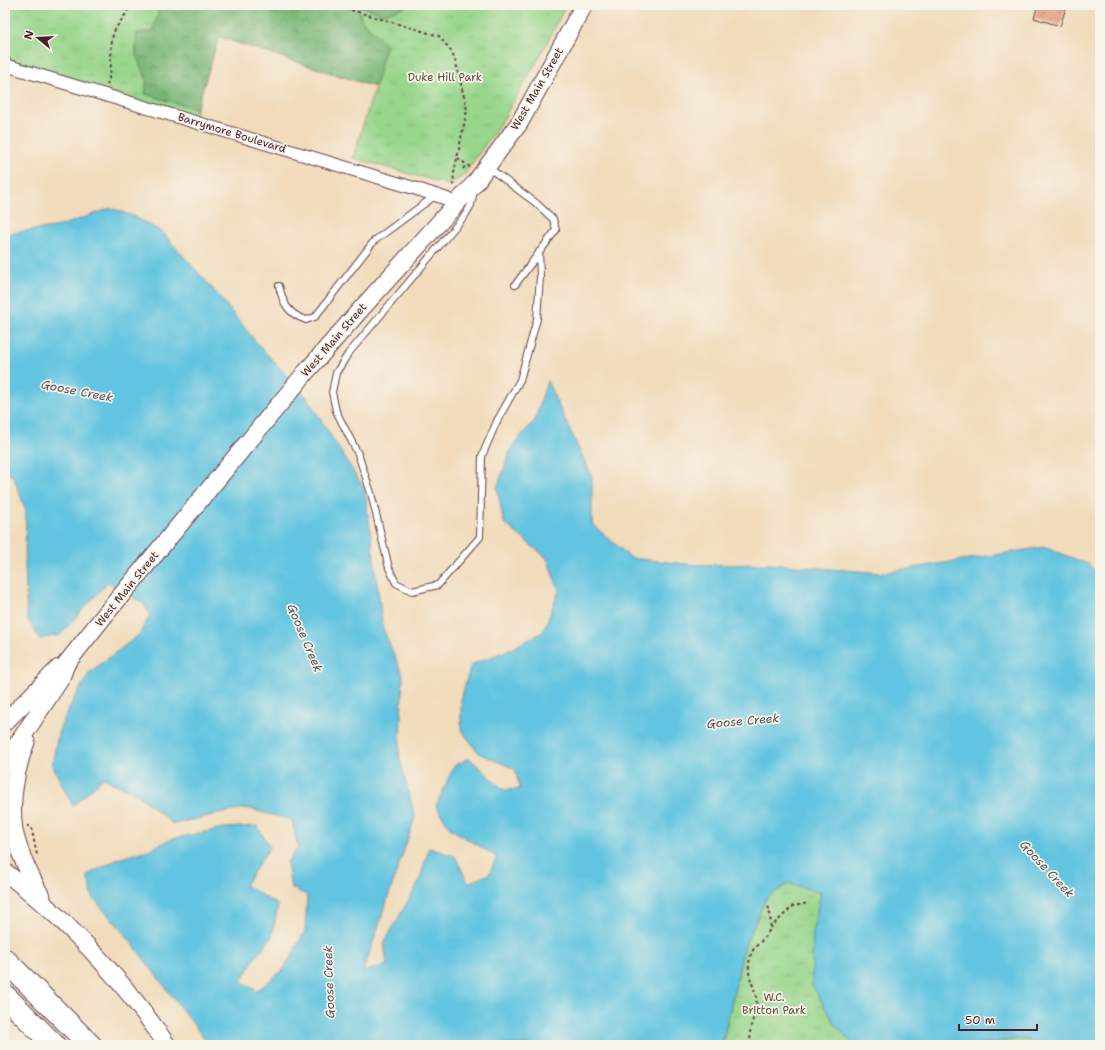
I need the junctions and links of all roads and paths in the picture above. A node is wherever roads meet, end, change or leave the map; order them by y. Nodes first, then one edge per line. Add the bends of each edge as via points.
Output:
1 (94, 5) edge
2 (105, 5) edge
3 (130, 5) edge
4 (210, 5) edge
5 (227, 5) edge
6 (334, 5) edge
7 (584, 5) edge
8 (5, 65) edge
9 (104, 94) junction
10 (458, 158) junction
11 (466, 165) junction
12 (488, 167) junction
13 (463, 169) dead end
14 (471, 178) junction
15 (458, 183) dead end
16 (453, 186) junction
17 (436, 195) junction
18 (455, 197) junction
19 (539, 252) junction
20 (515, 285) dead end
21 (279, 286) dead end
22 (66, 664) junction
23 (5, 722) edge
24 (32, 724) junction
25 (5, 763) edge
26 (5, 872) edge
27 (43, 902) junction
28 (809, 903) dead end
29 (768, 904) dead end
30 (770, 928) junction
31 (5, 960) edge
32 (5, 996) edge
33 (54, 1045) edge
34 (90, 1045) edge
35 (167, 1045) edge
36 (751, 1045) edge

1 - 2 path
3 - 9 path via 113,33 111,72
4 - 5 path
6 - 10 path via 430,33 445,42 456,63 467,110
7 - 12 main road, West Main Street via 520,122
8 - 9 street, Barrymore Boulevard
9 - 17 street, Barrymore Boulevard
10 - 11 path
10 - 16 path
11 - 13 path
11 - 14 path via 471,168
12 - 14 main road, West Main Street
12 - 19 lane via 553,219 556,230
14 - 18 main road, West Main Street
14 - 19 lane via 473,199 466,214 348,354 336,372 332,392 336,411 358,454 371,493 389,568 396,582 412,591 438,585 480,537 482,456 497,421 520,380 537,318
15 - 16 path
16 - 18 path
17 - 18 street, Barrymore Boulevard
17 - 21 lane via 374,241 315,317 306,320 291,313 284,303
18 - 22 main road, West Main Street via 306,372
19 - 20 lane
22 - 23 main road, West Main Street via 55,670
22 - 24 main road, West Main Street via 61,678
24 - 25 main road, West Main Street
24 - 27 main road via 19,764 13,807 15,837 22,859
26 - 27 main road
27 - 35 main road via 120,980
28 - 30 path via 793,906
29 - 30 path
30 - 36 path via 750,956 748,970 756,997 756,1014 750,1032
31 - 34 highway
32 - 33 highway

